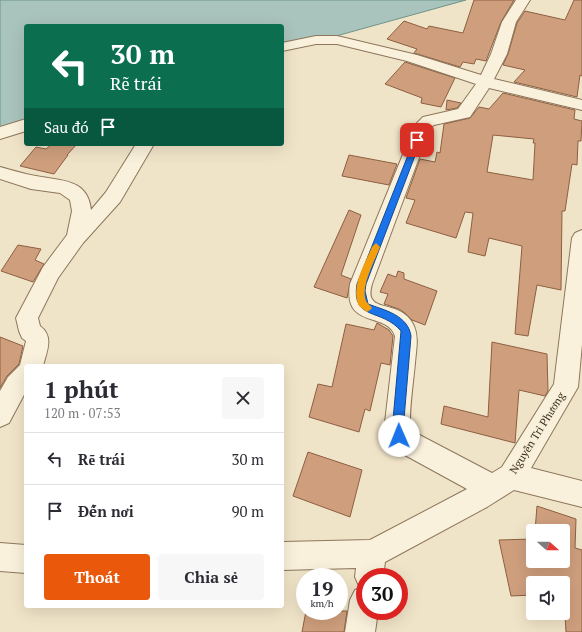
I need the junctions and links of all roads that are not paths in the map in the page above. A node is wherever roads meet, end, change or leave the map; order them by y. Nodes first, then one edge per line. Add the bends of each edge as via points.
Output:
1 (523, 0) edge
2 (284, 47) edge
3 (485, 82) junction
4 (582, 105) edge
5 (24, 126) edge
6 (0, 133) edge
7 (144, 146) edge
8 (0, 173) edge
9 (76, 238) junction
10 (582, 238) edge
11 (32, 364) edge
12 (24, 375) edge
13 (0, 415) edge
14 (501, 482) junction
15 (582, 494) edge
16 (284, 556) edge
17 (0, 557) edge
18 (24, 559) edge
19 (371, 566) edge
20 (362, 620) edge
21 (360, 632) edge

1 - 3 street via 509,22 499,54
2 - 3 street via 316,40 337,40 412,58
3 - 4 street
3 - 14 street via 464,113 429,121 423,125 361,284 360,297 364,306 389,315 405,330 398,431 401,439
5 - 6 street
7 - 9 street via 113,197
8 - 9 street via 69,189 76,194 81,200 81,218
9 - 11 street via 50,273 28,318 30,331 38,337
10 - 14 street, Nguyễn Tri Phương via 566,387
12 - 13 street
14 - 15 street
14 - 19 street, Nguyễn Tri Phương
16 - 19 street, Nguyễn Tri Phương
17 - 18 street
20 - 21 street

